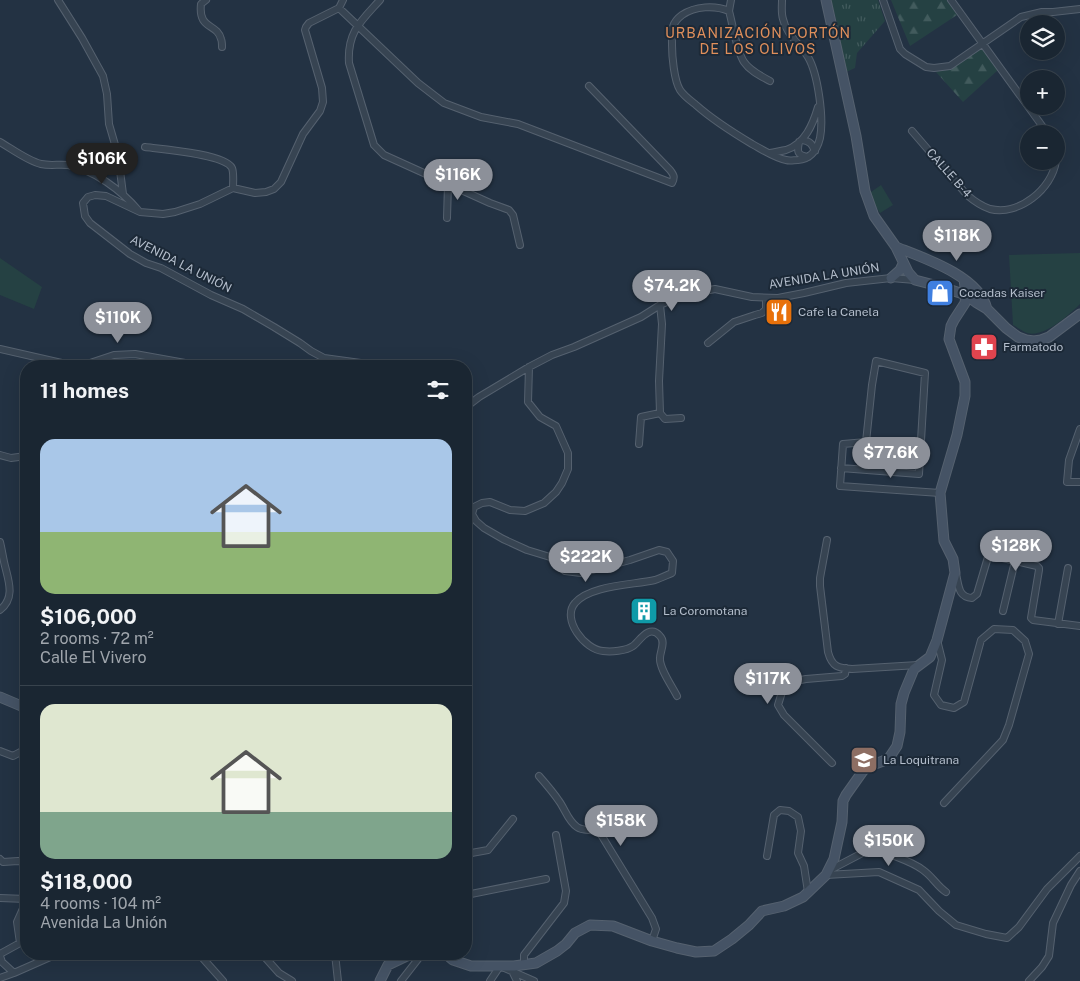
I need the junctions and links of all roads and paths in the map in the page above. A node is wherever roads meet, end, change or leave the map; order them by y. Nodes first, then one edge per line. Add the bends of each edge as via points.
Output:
1 (58, 0) edge
2 (206, 0) edge
3 (343, 0) edge
4 (380, 0) edge
5 (731, 0) edge
6 (782, 0) edge
7 (826, 0) edge
8 (883, 0) edge
9 (951, 0) edge
10 (339, 8) junction
11 (1080, 9) edge
12 (729, 11) junction
13 (358, 24) junction
14 (983, 43) junction
15 (222, 47) dead end
16 (770, 81) dead end
17 (589, 86) dead end
18 (819, 102) junction
19 (1042, 125) edge
20 (912, 131) dead end
21 (800, 141) junction
22 (0, 142) edge
23 (145, 147) dead end
24 (815, 151) junction
25 (769, 153) junction
26 (808, 157) junction
27 (1054, 170) edge
28 (448, 184) junction
29 (233, 188) junction
30 (123, 194) junction
31 (140, 212) junction
32 (448, 218) dead end
33 (520, 245) dead end
34 (896, 247) junction
35 (922, 258) junction
36 (903, 264) junction
37 (951, 271) junction
38 (891, 278) junction
39 (913, 279) junction
40 (964, 279) junction
41 (942, 287) junction
42 (966, 295) junction
43 (766, 298) junction
44 (660, 305) junction
45 (987, 309) junction
46 (1080, 314) edge
47 (708, 343) dead end
48 (0, 349) edge
49 (48, 360) edge
50 (99, 360) edge
51 (168, 360) edge
52 (339, 360) edge
53 (529, 367) junction
54 (472, 402) edge
55 (660, 413) junction
56 (681, 418) dead end
57 (1080, 429) edge
58 (639, 444) dead end
59 (0, 455) edge
60 (20, 457) edge
61 (841, 468) junction
62 (1080, 482) edge
63 (940, 493) junction
64 (827, 540) dead end
65 (0, 542) edge
66 (1015, 560) junction
67 (1068, 568) dead end
68 (955, 572) junction
69 (0, 610) edge
70 (1003, 611) dead end
71 (1058, 624) junction
72 (1080, 626) edge
73 (937, 640) junction
74 (918, 665) junction
75 (846, 668) junction
76 (677, 696) dead end
77 (0, 697) edge
78 (20, 705) edge
79 (0, 751) edge
80 (20, 752) edge
81 (832, 763) dead end
82 (539, 776) dead end
83 (944, 803) dead end
84 (513, 819) dead end
85 (556, 835) dead end
86 (472, 853) edge
87 (767, 856) dead end
88 (1080, 856) edge
89 (0, 859) edge
90 (20, 862) edge
91 (1080, 871) edge
92 (828, 873) junction
93 (546, 879) dead end
94 (808, 892) junction
95 (946, 892) dead end
96 (472, 894) edge
97 (0, 898) edge
98 (20, 900) edge
99 (20, 917) edge
100 (652, 941) junction
101 (20, 943) edge
102 (20, 943) edge
103 (0, 955) edge
104 (43, 960) edge
105 (204, 960) edge
106 (267, 960) edge
107 (336, 960) edge
108 (400, 960) edge
109 (417, 960) edge
110 (453, 960) edge
111 (524, 964) junction
112 (500, 966) junction
113 (512, 971) junction
114 (14, 973) junction
115 (0, 978) edge
116 (223, 981) edge
117 (292, 981) edge
118 (338, 981) edge
119 (380, 981) edge
120 (401, 981) edge
121 (490, 981) edge
122 (517, 981) edge
123 (534, 981) edge
124 (1029, 981) edge

1 - 30 street via 103,76
2 - 15 street via 201,4 200,14 218,33
3 - 10 street
4 - 13 street
5 - 12 street
6 - 18 street via 786,28 812,66
7 - 34 street via 865,191 874,216
8 - 14 street via 900,48 926,66 950,66
9 - 14 street
10 - 13 street
10 - 29 street via 306,26 323,102 297,144 281,182 266,192
11 - 14 street via 1021,17
12 - 16 street via 740,55 755,72
12 - 25 street via 705,8 687,12 677,19 672,28 676,78 680,89 712,119
13 - 17 street via 418,83 444,103 481,117 518,124 672,183 674,174
13 - 28 street via 348,52 349,63 374,145 384,154
14 - 19 street
18 - 21 street via 814,122
18 - 24 street via 820,136
20 - 27 street, CALLE B-4 via 973,201 991,209 1000,210 1028,202 1042,190
21 - 24 street via 808,141
21 - 25 street via 788,150
21 - 26 street via 798,153
22 - 30 street via 41,164 76,167
23 - 29 street via 183,151 228,163 233,170
24 - 26 street
25 - 26 street via 787,161
28 - 32 street
28 - 33 street via 509,210 514,215
29 - 31 street, AVENIDA LA UNIÓN via 175,212
30 - 31 street
31 - 52 street, AVENIDA LA UNIÓN via 106,196 88,197 83,203 90,223 130,254 243,309 324,358
34 - 35 street, AVENIDA LA UNIÓN
34 - 36 street
35 - 37 street, AVENIDA LA UNIÓN
35 - 39 street via 912,263
36 - 38 street
36 - 39 street
37 - 40 street, AVENIDA LA UNIÓN
37 - 41 street via 952,282
38 - 39 street, AVENIDA LA UNIÓN
38 - 43 street, AVENIDA LA UNIÓN
39 - 41 street, AVENIDA LA UNIÓN
40 - 42 street
40 - 45 street, AVENIDA LA UNIÓN via 982,296
41 - 42 street, AVENIDA LA UNIÓN
42 - 45 street, AVENIDA LA UNIÓN
42 - 63 street via 965,304 951,326 949,339 965,382 965,396
43 - 44 street, AVENIDA LA UNIÓN via 715,289 683,295
43 - 47 street via 766,309 734,322
44 - 53 street, AVENIDA LA UNIÓN
44 - 55 street
45 - 46 street, AVENIDA LA UNIÓN via 1013,334 1034,341 1048,337
48 - 49 street
50 - 51 street via 135,354
53 - 54 street, AVENIDA LA UNIÓN
53 - 76 street via 528,402 540,417 556,426 568,453 568,469 556,492 544,503 525,511 482,503 474,508 472,514 484,528 527,550 550,557 565,571 581,573 659,550 667,552 673,561 672,573 656,580 619,585 583,596 574,604 571,616 581,637 592,648 603,651 633,646 645,634 653,632 660,635 663,641 659,659
55 - 56 street via 665,419
55 - 58 street via 641,417
57 - 62 street via 1069,460 1068,482
59 - 60 street
61 - 61 street via 843,444 866,442 876,361 925,373 919,474
61 - 63 street via 840,486
63 - 68 street via 944,541
64 - 75 street via 820,578 825,634 830,658 836,666
65 - 69 street via 10,588 9,600
66 - 68 street via 993,555 988,557 977,594 972,598 965,598 960,593
66 - 70 street
66 - 71 street via 1039,568 1031,618
67 - 71 street
68 - 73 street
71 - 72 street
73 - 74 street via 930,656
73 - 83 street via 942,660 934,695 941,704 954,708 964,702 981,640 994,629 1013,630 1025,641 1029,654 1003,740
74 - 75 street
74 - 92 street via 904,693 899,739 893,752 889,758 867,767 843,801 842,822
75 - 81 street via 842,676 790,682 778,705 784,716
77 - 78 street
79 - 80 street via 12,756
82 - 100 street via 577,827 600,832 652,918 656,929
84 - 86 street via 488,850
85 - 111 street via 566,891 564,903 524,955
87 - 94 street via 774,815 780,810 789,810 798,817 798,853 804,866
88 - 92 street via 1008,938 956,925 919,890 879,872
89 - 90 street via 3,862
91 - 124 street via 1053,923 1050,956
92 - 94 street
92 - 95 street via 870,849 878,850 924,870
93 - 96 street
94 - 100 street via 784,906 762,911 714,951 696,952
97 - 98 street
99 - 101 street via 17,922
100 - 111 street via 613,926 590,925 575,933 557,951 536,963
102 - 103 street
103 - 114 street via 2,962
104 - 114 street
105 - 116 street
106 - 117 street
107 - 118 street
108 - 119 street via 388,966
109 - 120 street
110 - 112 street via 471,966
111 - 112 street
112 - 113 street
112 - 121 street
113 - 122 street
113 - 123 street
114 - 115 street

